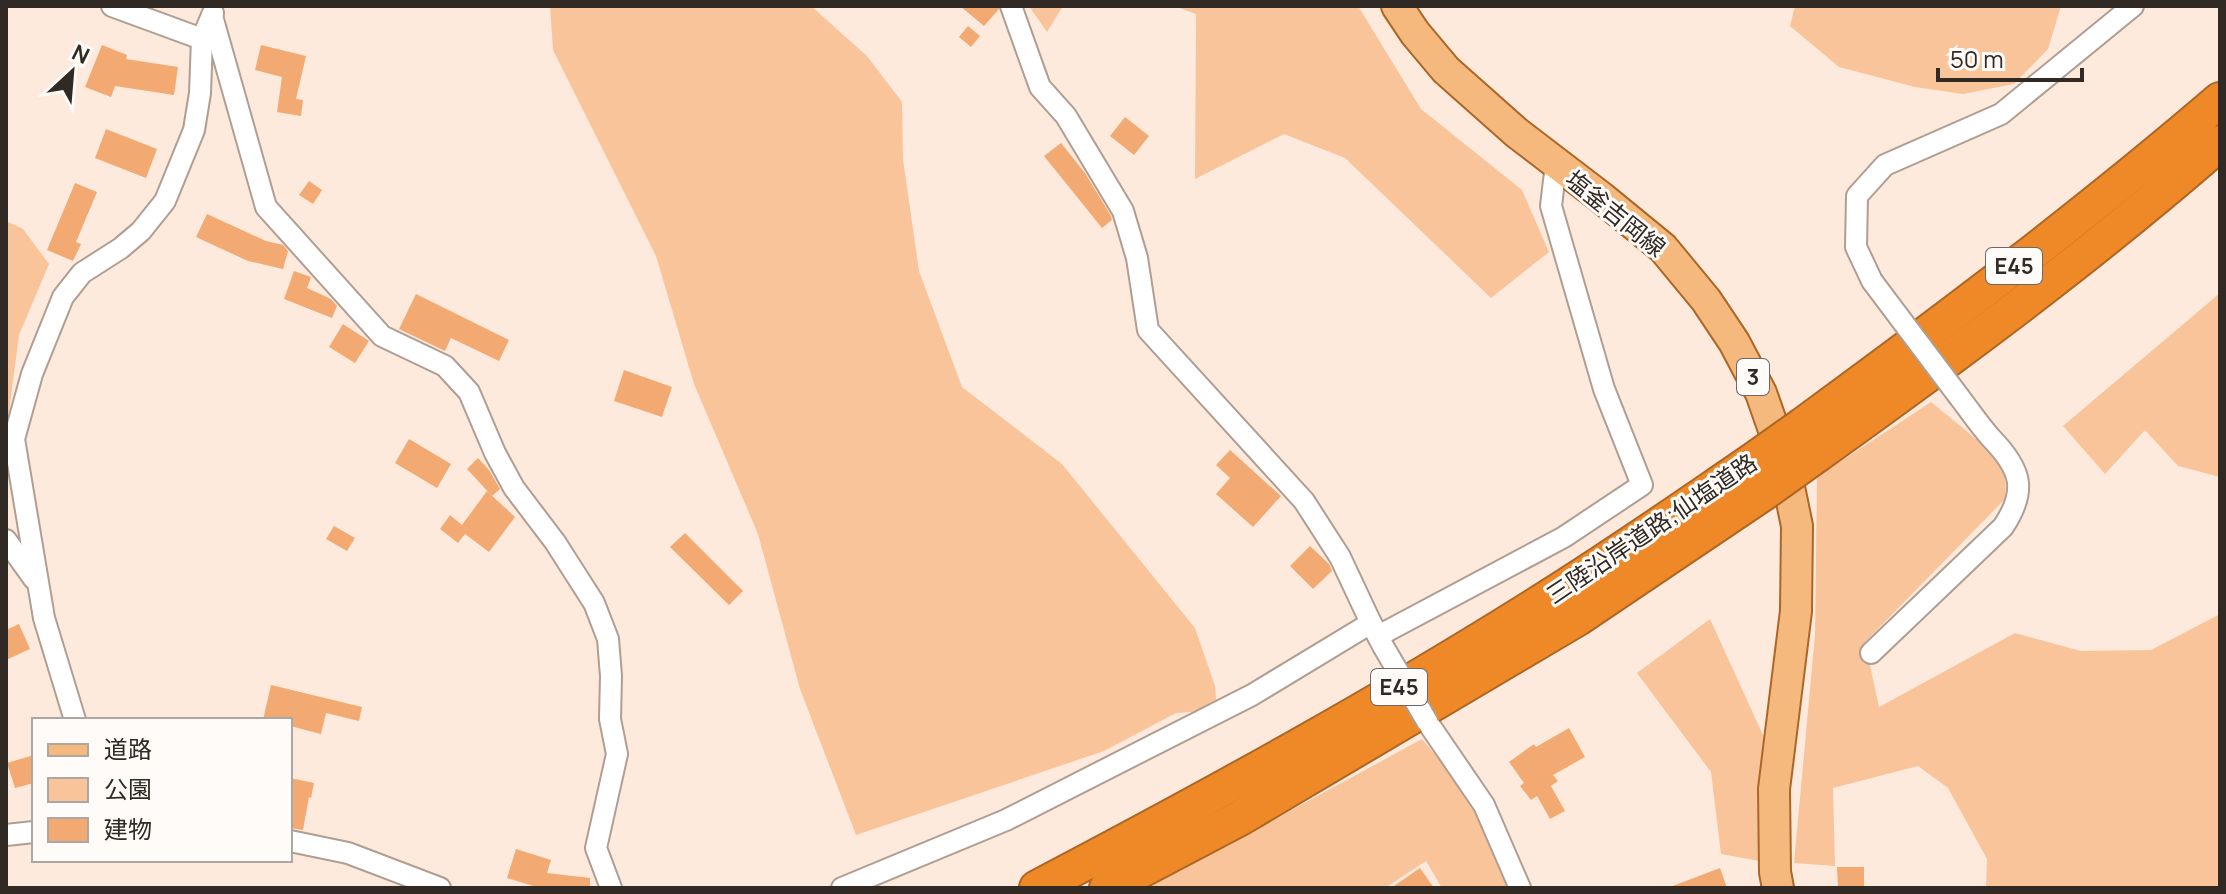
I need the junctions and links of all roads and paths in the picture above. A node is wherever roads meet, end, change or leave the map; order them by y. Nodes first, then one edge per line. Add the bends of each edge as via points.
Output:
1 (112, 6) edge
2 (1011, 6) edge
3 (1397, 6) edge
4 (2133, 6) edge
5 (213, 11) edge
6 (202, 39) junction
7 (2220, 100) edge
8 (2220, 143) edge
9 (1556, 164) junction
10 (1810, 440) junction
11 (1755, 479) junction
12 (6, 540) edge
13 (38, 585) junction
14 (1377, 635) junction
15 (1871, 653) dead end
16 (74, 718) edge
17 (32, 832) edge
18 (6, 835) edge
19 (292, 841) edge
20 (440, 888) edge
21 (611, 888) edge
22 (842, 888) edge
23 (1037, 888) edge
24 (1107, 888) edge
25 (1520, 888) edge
26 (1778, 888) edge

1 - 6 street
2 - 14 street via 1040,87 1066,116 1123,211 1137,258 1148,330 1304,501 1340,557
3 - 9 main road, 塩釜吉岡線 / 3 via 1446,70
4 - 15 street, bridge via 2001,114 1885,165 1857,196 1856,247 1872,281 2010,459 2018,494 2003,527
5 - 6 street
5 - 21 street via 266,207 382,336 445,366 469,392 514,488 594,603 608,639 610,719 617,754 596,848
6 - 13 street via 194,130 165,201 141,231 82,273 63,297 32,374 14,439
7 - 10 highway, 三陸沿岸道路;仙塩道路 / E45 via 1936,327
8 - 10 highway, 三陸沿岸道路;仙塩道路 / E45 via 2147,207 1955,356
9 - 14 street via 1551,206 1604,389 1642,485 1564,537
9 - 26 main road, 塩釜吉岡線 / 3 via 1663,248 1706,300 1761,393 1782,453 1797,526 1796,611 1774,789
10 - 11 highway, 三陸沿岸道路;仙塩道路 / E45, bridge
11 - 23 highway, 三陸沿岸道路;仙塩道路 / E45 via 1226,788
11 - 24 highway, 三陸沿岸道路;仙塩道路 / E45 via 1578,618 1240,818
12 - 13 street
13 - 16 street
14 - 22 street via 1020,813
14 - 25 street, bridge via 1484,805
17 - 18 street
19 - 20 street via 348,853

